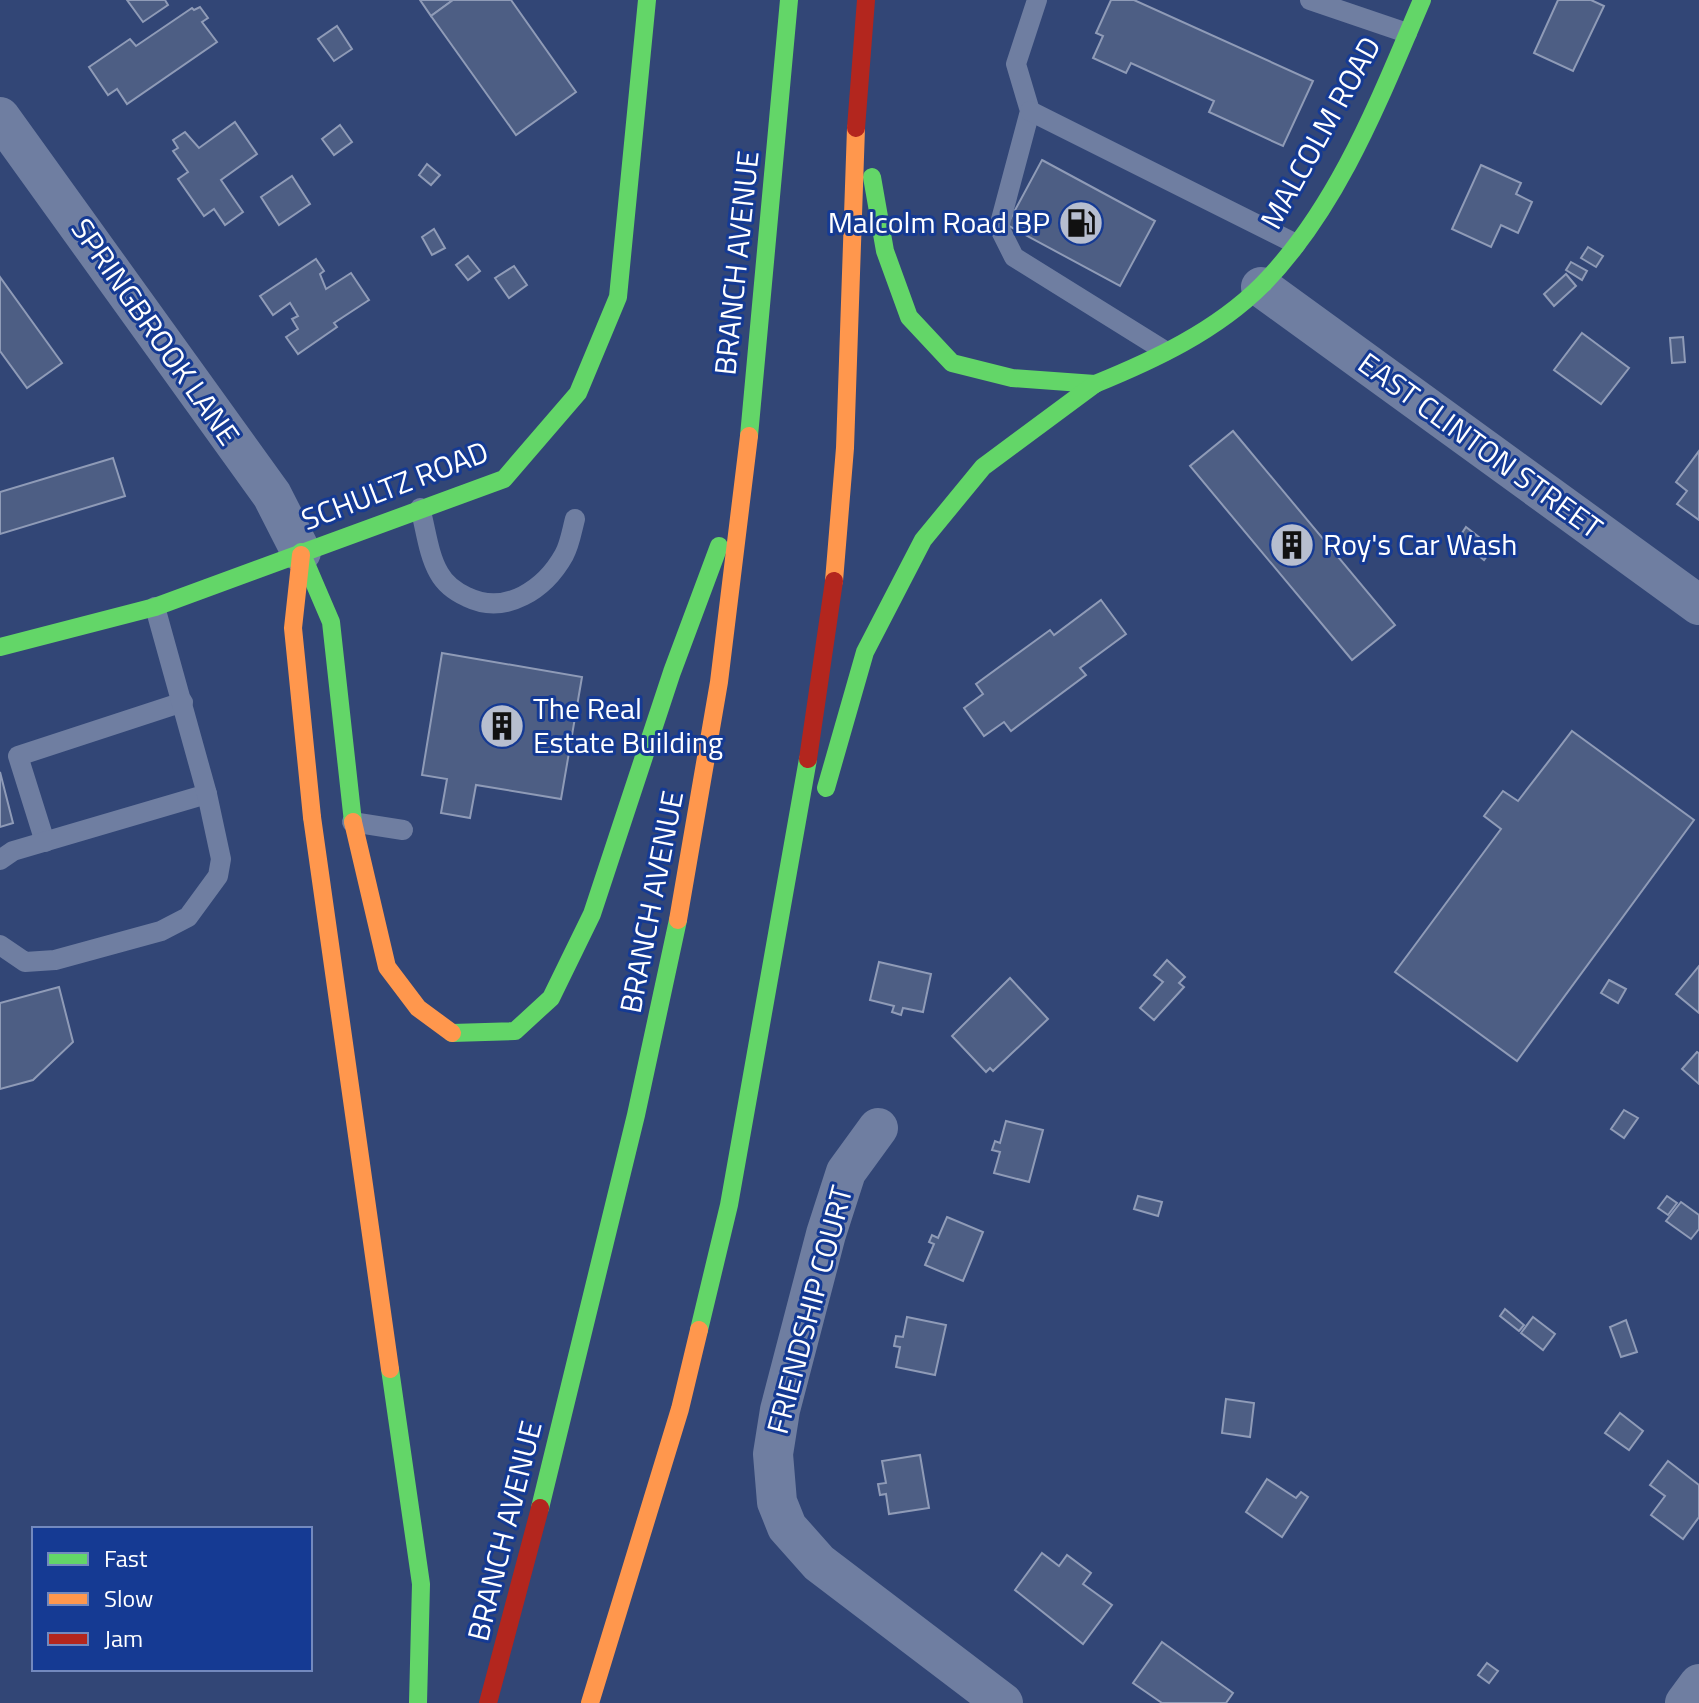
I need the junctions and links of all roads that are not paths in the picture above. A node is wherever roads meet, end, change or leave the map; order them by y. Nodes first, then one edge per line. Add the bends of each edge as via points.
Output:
1 (647, 0) edge
2 (789, 0) edge
3 (866, 0) edge
4 (1037, 0) edge
5 (1310, 0) edge
6 (1422, 0) edge
7 (1407, 33) junction
8 (857, 90) junction
9 (1030, 111) junction
10 (0, 117) edge
11 (1296, 244) junction
12 (1261, 287) junction
13 (1166, 352) junction
14 (1095, 384) junction
15 (744, 480) junction
16 (420, 508) junction
17 (575, 519) dead end
18 (301, 552) junction
19 (1699, 605) edge
20 (155, 607) junction
21 (0, 647) edge
22 (183, 702) junction
23 (9, 754) edge
24 (207, 794) junction
25 (312, 817) junction
26 (353, 822) junction
27 (403, 830) dead end
28 (45, 842) junction
29 (0, 860) edge
30 (0, 945) edge
31 (761, 1013) junction
32 (878, 1128) dead end
33 (1699, 1684) edge
34 (418, 1703) edge
35 (488, 1703) edge
36 (590, 1703) edge
37 (1003, 1703) edge
38 (1685, 1703) edge

1 - 16 main road, SCHULTZ ROAD via 618,297 578,393 504,479
2 - 15 main road, BRANCH AVENUE
3 - 8 main road
4 - 9 lane via 1016,64
5 - 7 lane
6 - 7 main road, MALCOLM ROAD
7 - 11 main road, MALCOLM ROAD via 1368,117
8 - 14 main road via 885,251 909,317 952,363 1012,378
8 - 31 main road via 845,448 830,624
9 - 11 lane
9 - 13 lane via 999,227 1014,257
10 - 18 street, SPRINGBROOK LANE via 272,495
11 - 12 main road, MALCOLM ROAD
12 - 13 main road, MALCOLM ROAD
12 - 19 street, EAST CLINTON STREET
13 - 14 main road, MALCOLM ROAD
14 - 31 main road, MALCOLM ROAD via 983,467 923,540 865,652
15 - 26 main road via 672,672 592,914 551,998 515,1031 455,1035 418,1008 387,967
15 - 35 main road, BRANCH AVENUE via 704,780 659,1020 539,1520
16 - 17 lane via 440,576 454,591 496,604 525,597 552,571 565,552
16 - 18 main road, SCHULTZ ROAD
18 - 20 main road, SCHULTZ ROAD
18 - 25 main road via 293,628
18 - 26 main road via 331,622
20 - 21 main road, SCHULTZ ROAD
20 - 22 lane
22 - 23 lane
22 - 24 lane
23 - 28 lane
24 - 28 lane
24 - 30 lane via 221,859 218,876 188,917 161,931 55,960 25,962
25 - 26 lane
25 - 34 main road via 421,1584
26 - 27 lane
28 - 29 lane
31 - 36 main road via 729,1205 680,1409
32 - 37 street, FRIENDSHIP COURT via 846,1172 834,1205 780,1410 774,1484 781,1515 801,1544 848,1587
33 - 38 street

